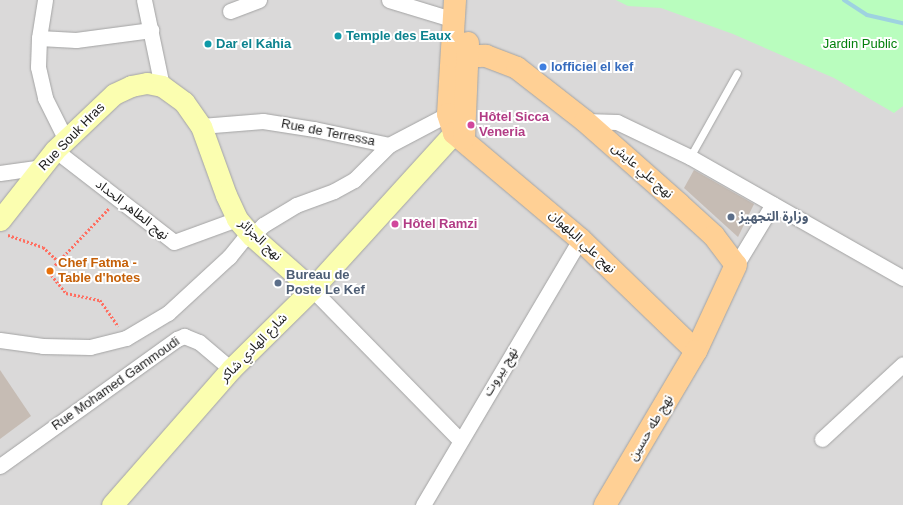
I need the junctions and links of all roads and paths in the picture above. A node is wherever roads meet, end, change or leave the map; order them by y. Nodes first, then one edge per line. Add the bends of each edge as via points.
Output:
1 (45, 0) edge
2 (144, 0) edge
3 (260, 0) edge
4 (389, 0) edge
5 (469, 0) edge
6 (455, 10) edge
7 (230, 11) dead end
8 (151, 30) junction
9 (39, 38) junction
10 (460, 57) junction
11 (737, 73) dead end
12 (162, 86) junction
13 (585, 121) junction
14 (201, 126) junction
15 (458, 127) junction
16 (61, 145) junction
17 (389, 145) junction
18 (690, 157) junction
19 (42, 167) junction
20 (0, 173) edge
21 (118, 200) junction
22 (773, 204) junction
23 (0, 220) edge
24 (246, 229) junction
25 (0, 232) edge
26 (580, 239) junction
27 (59, 262) junction
28 (736, 265) junction
29 (903, 278) edge
30 (312, 290) junction
31 (126, 338) junction
32 (0, 340) edge
33 (696, 351) junction
34 (903, 364) edge
35 (231, 369) junction
36 (822, 439) dead end
37 (460, 440) junction
38 (0, 466) edge
39 (112, 505) edge
40 (423, 505) edge
41 (605, 505) edge

1 - 9 street
2 - 8 street
3 - 7 street
4 - 6 street
5 - 10 main road
6 - 10 main road
8 - 9 street via 76,40
8 - 12 street
9 - 16 street via 38,66 45,98
10 - 13 main road, نهج علي عايش via 497,58 517,68
10 - 15 main road
11 - 18 lane
12 - 14 main road, نهج الجزائر via 184,102
12 - 16 main road, Rue Souk Hras via 147,83 114,94
13 - 18 street via 617,122
13 - 28 main road, نهج علي عايش via 714,236
14 - 17 street, Rue de Terressa via 263,121
14 - 24 main road, نهج الجزائر via 226,196
15 - 17 street, Rue de Terressa
15 - 26 main road, نهج علي البلهوان
15 - 30 main road, شارع الهادي شاكر
16 - 19 main road, Rue Souk Hras
16 - 21 street, نهج الطاهر الحداد
17 - 24 street via 354,180 334,191 296,205 263,225
18 - 22 street
19 - 20 street
19 - 23 main road, Rue Souk Hras
21 - 24 street, نهج الطاهر الحداد via 136,210 174,242
21 - 27 path
22 - 28 street
22 - 29 street
24 - 30 main road, نهج الجزائر
24 - 31 street via 229,257 168,313
25 - 27 path via 42,247
26 - 33 main road, نهج علي البلهوان
26 - 37 street, نهج بيروت
27 - 31 path via 49,272 66,293 100,300
28 - 33 main road
30 - 35 main road, شارع الهادي شاكر
30 - 37 street, نهج الجزائر
31 - 32 street via 90,347 43,346
33 - 41 main road, نهج طه حسين
34 - 36 street
35 - 38 street, Rue Mohamed Gammoudi via 199,342 184,336 177,338
35 - 39 main road, شارع الهادي شاكر
37 - 40 street, نهج بيروت

